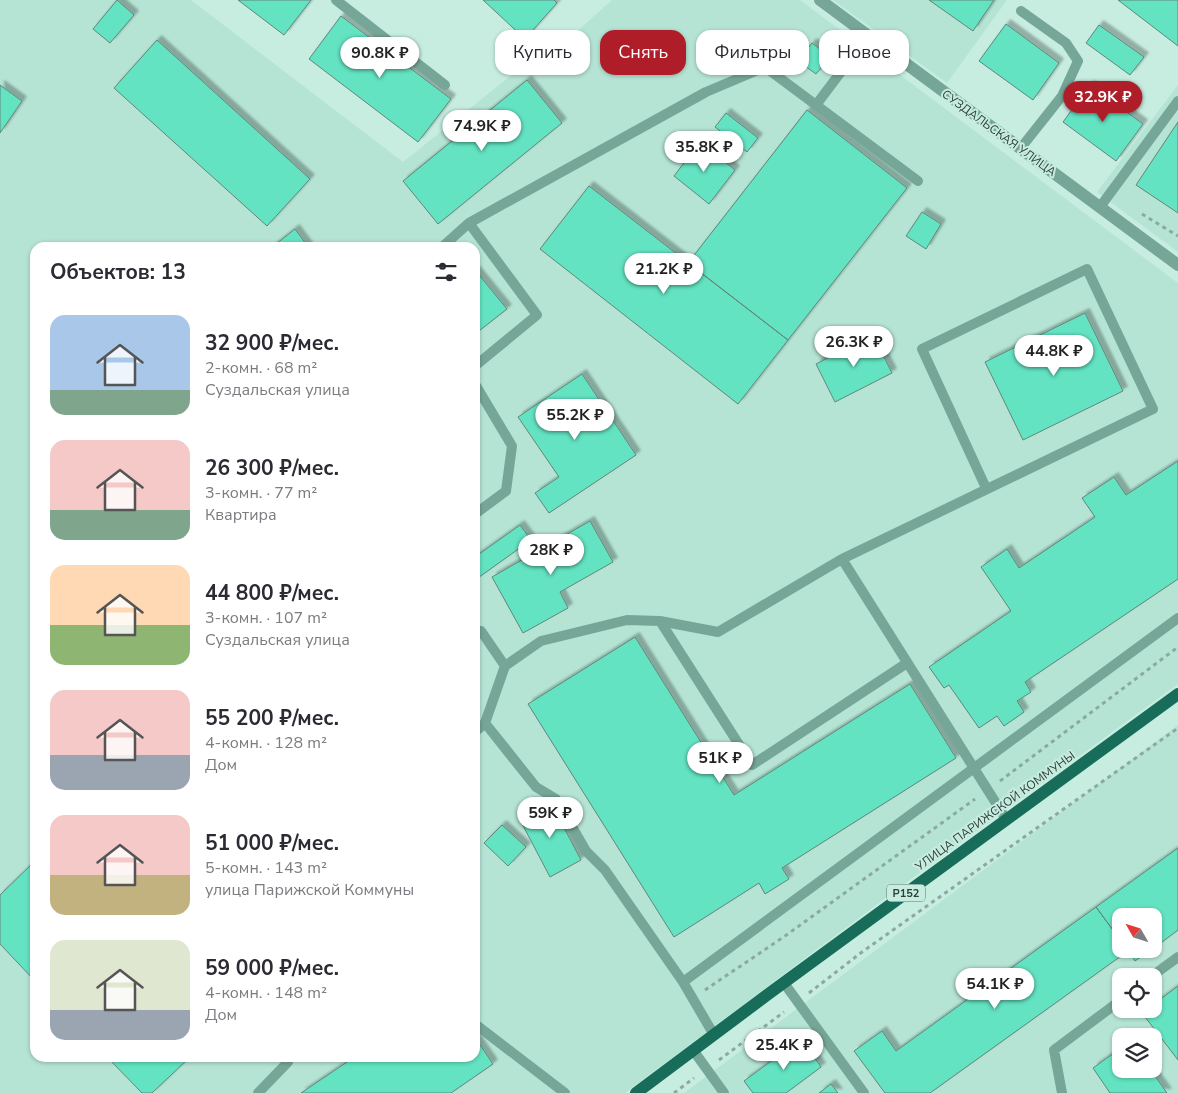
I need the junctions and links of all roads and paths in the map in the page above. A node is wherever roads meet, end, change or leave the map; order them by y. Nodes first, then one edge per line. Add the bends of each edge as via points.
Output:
1 (336, 0) edge
2 (822, 1) edge
3 (1021, 11) dead end
4 (860, 30) edge
5 (909, 66) edge
6 (839, 75) edge
7 (445, 85) dead end
8 (1178, 100) edge
9 (816, 105) junction
10 (1020, 149) junction
11 (918, 181) dead end
12 (1100, 207) junction
13 (469, 223) junction
14 (448, 242) edge
15 (1178, 265) edge
16 (480, 362) edge
17 (480, 392) edge
18 (986, 488) junction
19 (480, 510) edge
20 (842, 559) junction
21 (1178, 618) edge
22 (660, 621) junction
23 (480, 631) edge
24 (1178, 648) edge
25 (907, 663) junction
26 (504, 666) junction
27 (1178, 694) edge
28 (485, 723) junction
29 (480, 728) edge
30 (1178, 728) edge
31 (973, 768) junction
32 (987, 790) junction
33 (1006, 820) junction
34 (1178, 957) edge
35 (1162, 969) edge
36 (683, 982) junction
37 (784, 983) junction
38 (693, 998) junction
39 (798, 1001) junction
40 (1112, 1007) edge
41 (480, 1028) edge
42 (714, 1035) junction
43 (693, 1050) junction
44 (288, 1062) edge
45 (706, 1069) junction
46 (258, 1093) edge
47 (565, 1093) edge
48 (636, 1093) edge
49 (674, 1093) edge
50 (724, 1093) edge
51 (864, 1093) edge
52 (1062, 1093) edge

1 - 7 lane
2 - 4 street, СУЗДАЛЬСКАЯ УЛИЦА
3 - 10 lane via 1066,44 1078,61 1062,96
5 - 10 street, СУЗДАЛЬСКАЯ УЛИЦА
6 - 9 lane
8 - 12 lane
9 - 11 lane
9 - 13 lane via 765,67 706,92
10 - 12 street, СУЗДАЛЬСКАЯ УЛИЦА
12 - 15 street, СУЗДАЛЬСКАЯ УЛИЦА
13 - 14 lane
13 - 16 lane via 537,315
17 - 19 lane via 512,446 506,491
18 - 18 lane via 922,349 1087,269 1154,409
18 - 20 lane
20 - 22 lane via 718,632
20 - 25 lane
21 - 31 lane
22 - 25 lane via 752,765
22 - 26 lane via 627,620 541,641
23 - 26 lane
24 - 32 path
25 - 31 lane
26 - 28 lane
27 - 33 main road, УЛИЦА ПАРИЖСКОЙ КОММУНЫ / Р152
28 - 29 lane
28 - 36 lane via 536,787 556,799 586,851 605,870
30 - 39 path
31 - 32 lane
31 - 36 lane
32 - 33 lane
32 - 38 path via 785,936
33 - 37 main road, УЛИЦА ПАРИЖСКОЙ КОММУНЫ / Р152
34 - 35 lane
36 - 38 lane
37 - 39 lane
37 - 42 main road, УЛИЦА ПАРИЖСКОЙ КОММУНЫ / Р152
38 - 42 lane
39 - 45 path
39 - 51 lane
40 - 52 lane via 1054,1050
41 - 47 lane
42 - 43 main road, УЛИЦА ПАРИЖСКОЙ КОММУНЫ / Р152
43 - 45 lane
43 - 48 main road, УЛИЦА ПАРИЖСКОЙ КОММУНЫ / Р152
44 - 46 lane
45 - 49 path
45 - 50 lane

